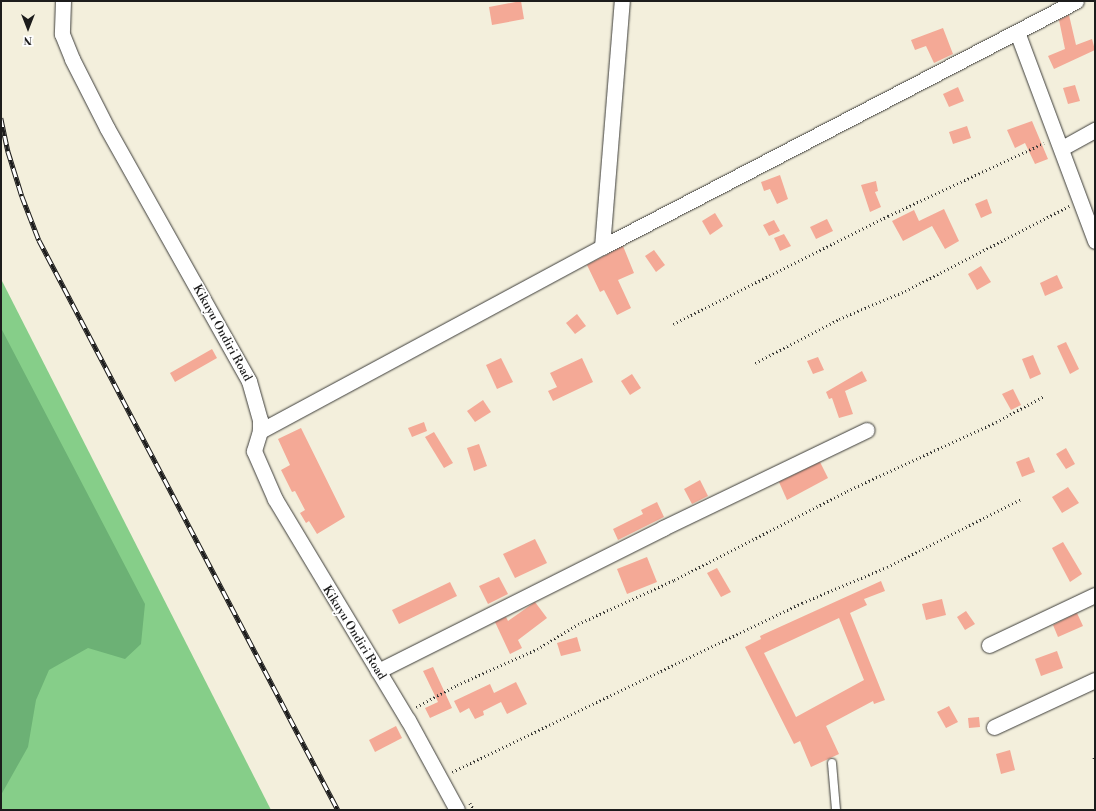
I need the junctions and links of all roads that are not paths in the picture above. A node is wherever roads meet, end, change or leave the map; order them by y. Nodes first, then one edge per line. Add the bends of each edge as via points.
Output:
1 (63, 1) edge
2 (622, 1) edge
3 (1076, 1) edge
4 (1017, 32) junction
5 (1095, 130) edge
6 (1060, 142) junction
7 (1095, 241) edge
8 (602, 246) junction
9 (868, 430) dead end
10 (260, 432) junction
11 (1095, 595) edge
12 (989, 645) dead end
13 (378, 671) junction
14 (1095, 680) edge
15 (994, 727) dead end
16 (832, 764) dead end
17 (457, 810) edge
18 (836, 810) edge

1 - 10 street, Kikuyu Ondiri Road via 62,34 72,59 107,128 246,375 258,407
2 - 8 street
3 - 4 street
4 - 6 street
4 - 8 street
5 - 6 street
6 - 7 street
8 - 10 street
9 - 13 street via 663,528
10 - 13 street, Kikuyu Ondiri Road via 254,451 275,500
11 - 12 street
13 - 17 street, Kikuyu Ondiri Road
14 - 15 street
16 - 18 lane

